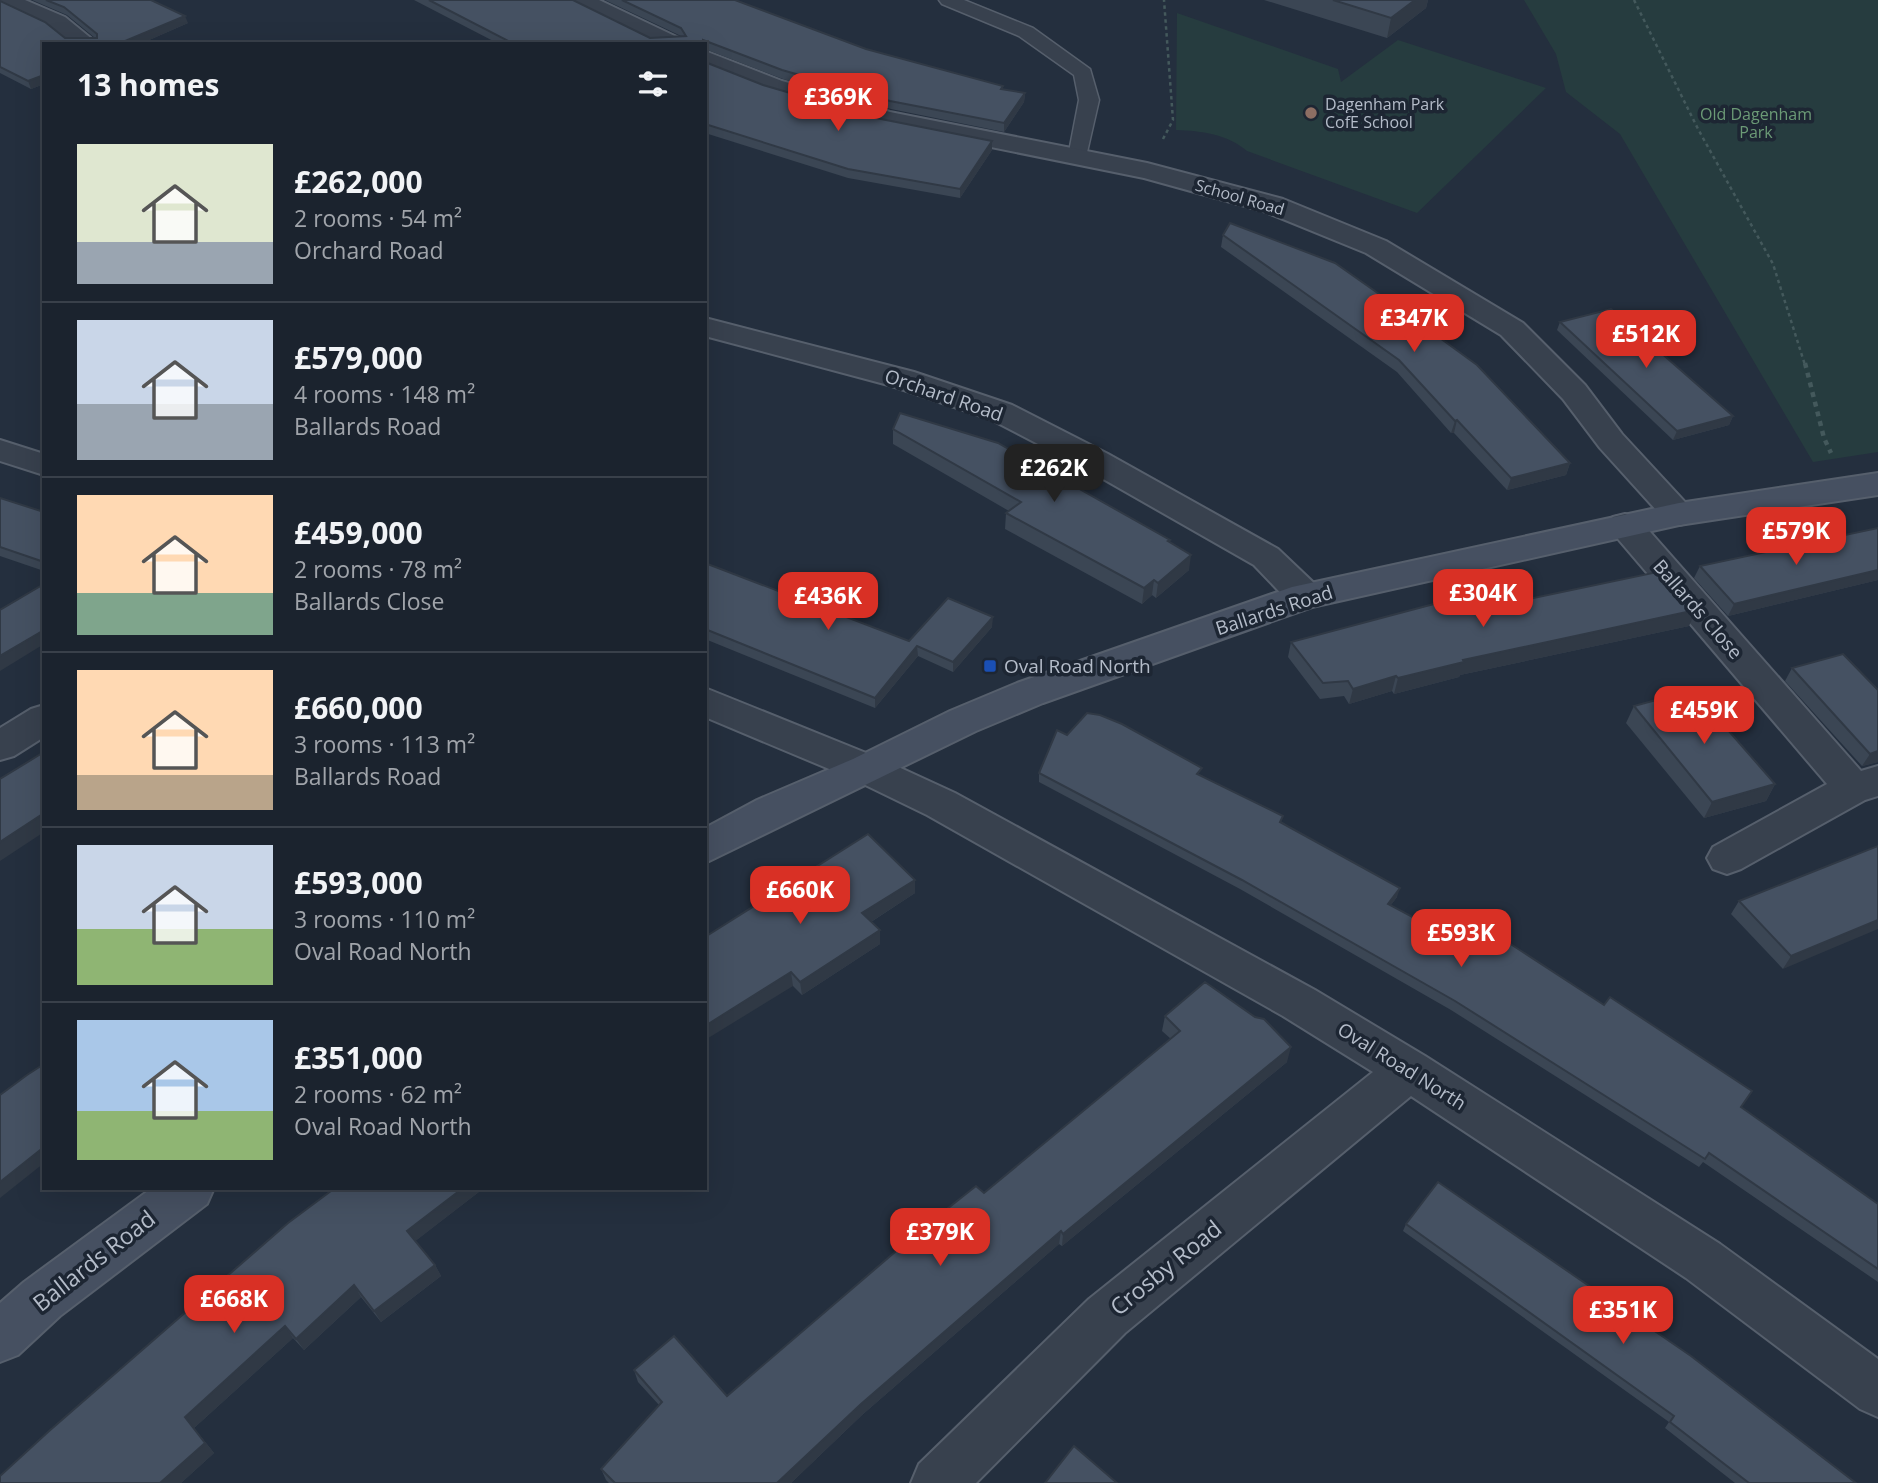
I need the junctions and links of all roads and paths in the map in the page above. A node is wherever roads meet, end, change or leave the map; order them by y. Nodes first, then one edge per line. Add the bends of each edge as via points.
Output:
1 (5, 0) edge
2 (581, 0) edge
3 (948, 0) edge
4 (1164, 0) edge
5 (1634, 0) edge
6 (83, 42) edge
7 (668, 42) edge
8 (707, 59) edge
9 (1078, 157) junction
10 (1147, 171) junction
11 (707, 328) edge
12 (0, 450) edge
13 (1832, 456) dead end
14 (42, 464) edge
15 (1878, 484) edge
16 (1679, 514) junction
17 (1625, 525) junction
18 (1304, 596) junction
19 (707, 703) edge
20 (42, 720) edge
21 (0, 746) edge
22 (867, 769) junction
23 (1865, 784) edge
24 (707, 846) edge
25 (1727, 858) dead end
26 (1409, 1070) junction
27 (187, 1190) edge
28 (0, 1337) edge
29 (1878, 1391) edge
30 (938, 1483) edge

1 - 6 street via 57,22
2 - 7 street
3 - 9 lane via 1026,32 1083,73 1089,100
4 - 10 path via 1173,120
5 - 13 path via 1773,264
8 - 9 street, School Road via 772,86 886,119
9 - 10 street, School Road
10 - 16 street, School Road via 1273,205 1350,235 1500,321 1574,392 1611,441
11 - 18 street, Orchard Road via 904,379 1001,412 1266,557
12 - 14 street
15 - 16 main road, Ballards Road
16 - 17 main road, Ballards Road
17 - 18 main road, Ballards Road
17 - 23 street, Ballards Close
18 - 22 main road, Ballards Road via 1030,693
19 - 22 street, Oval Road North
20 - 21 street
22 - 24 main road, Ballards Road via 771,811
22 - 26 street, Oval Road North via 1004,838
23 - 25 street, Ballards Close
26 - 29 street, Oval Road North via 1703,1261
26 - 30 street, Crosby Road via 1107,1316
27 - 28 main road, Ballards Road via 42,1299

